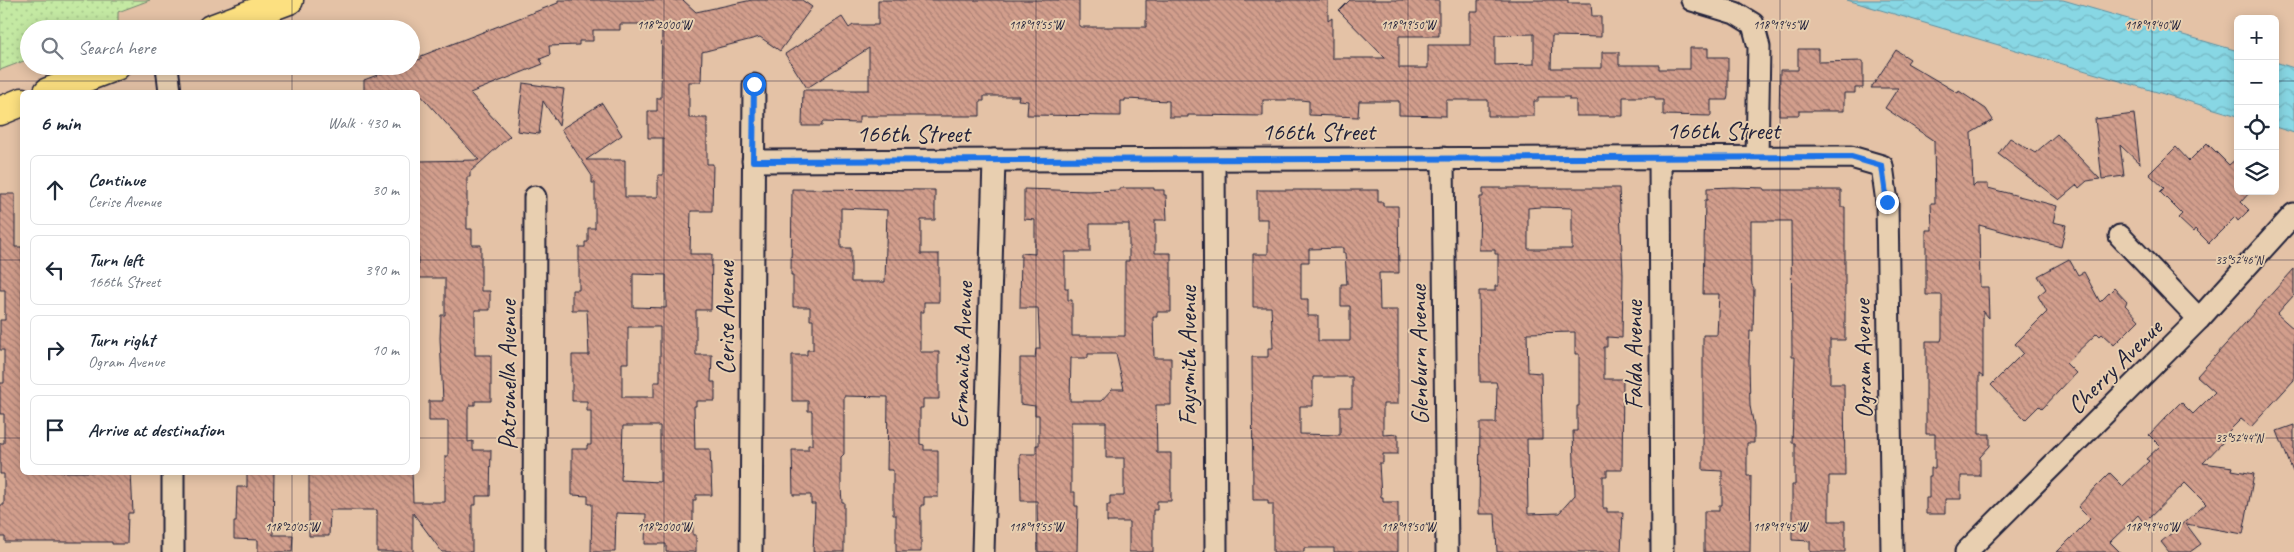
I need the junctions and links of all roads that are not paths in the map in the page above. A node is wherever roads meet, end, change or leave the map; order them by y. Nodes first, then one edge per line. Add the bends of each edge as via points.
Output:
1 (289, 0) edge
2 (1692, 0) edge
3 (236, 20) edge
4 (92, 75) edge
5 (168, 75) edge
6 (754, 84) dead end
7 (53, 90) edge
8 (170, 90) edge
9 (20, 103) edge
10 (0, 111) edge
11 (1443, 158) junction
12 (1660, 158) junction
13 (1757, 158) junction
14 (1214, 159) junction
15 (994, 160) junction
16 (753, 161) junction
17 (1882, 166) joint
18 (535, 197) dead end
19 (2294, 214) edge
20 (2120, 236) dead end
21 (2200, 319) junction
22 (173, 475) edge
23 (173, 552) edge
24 (534, 552) edge
25 (751, 552) edge
26 (983, 552) edge
27 (1216, 552) edge
28 (1447, 552) edge
29 (1662, 552) edge
30 (1892, 552) edge
31 (1966, 552) edge

1 - 3 main road
2 - 13 street via 1736,13 1753,24 1759,47
4 - 7 main road
5 - 8 street
6 - 16 street, Cerise Avenue
9 - 10 main road
11 - 12 street, 166th Street
11 - 14 street, 166th Street
11 - 28 street, Glenburn Avenue
12 - 13 street, 166th Street
12 - 29 street, Falda Avenue
13 - 17 street, 166th Street via 1851,157
14 - 15 street, 166th Street
14 - 27 street, Faysmith Avenue
15 - 16 street, 166th Street
15 - 26 street, Ermanita Avenue
16 - 25 street, Cerise Avenue
17 - 30 street, Ogram Avenue via 1887,202
18 - 24 street, Patronella Avenue
19 - 21 street, Cherry Avenue
20 - 21 street
21 - 31 street, Cherry Avenue
22 - 23 street

